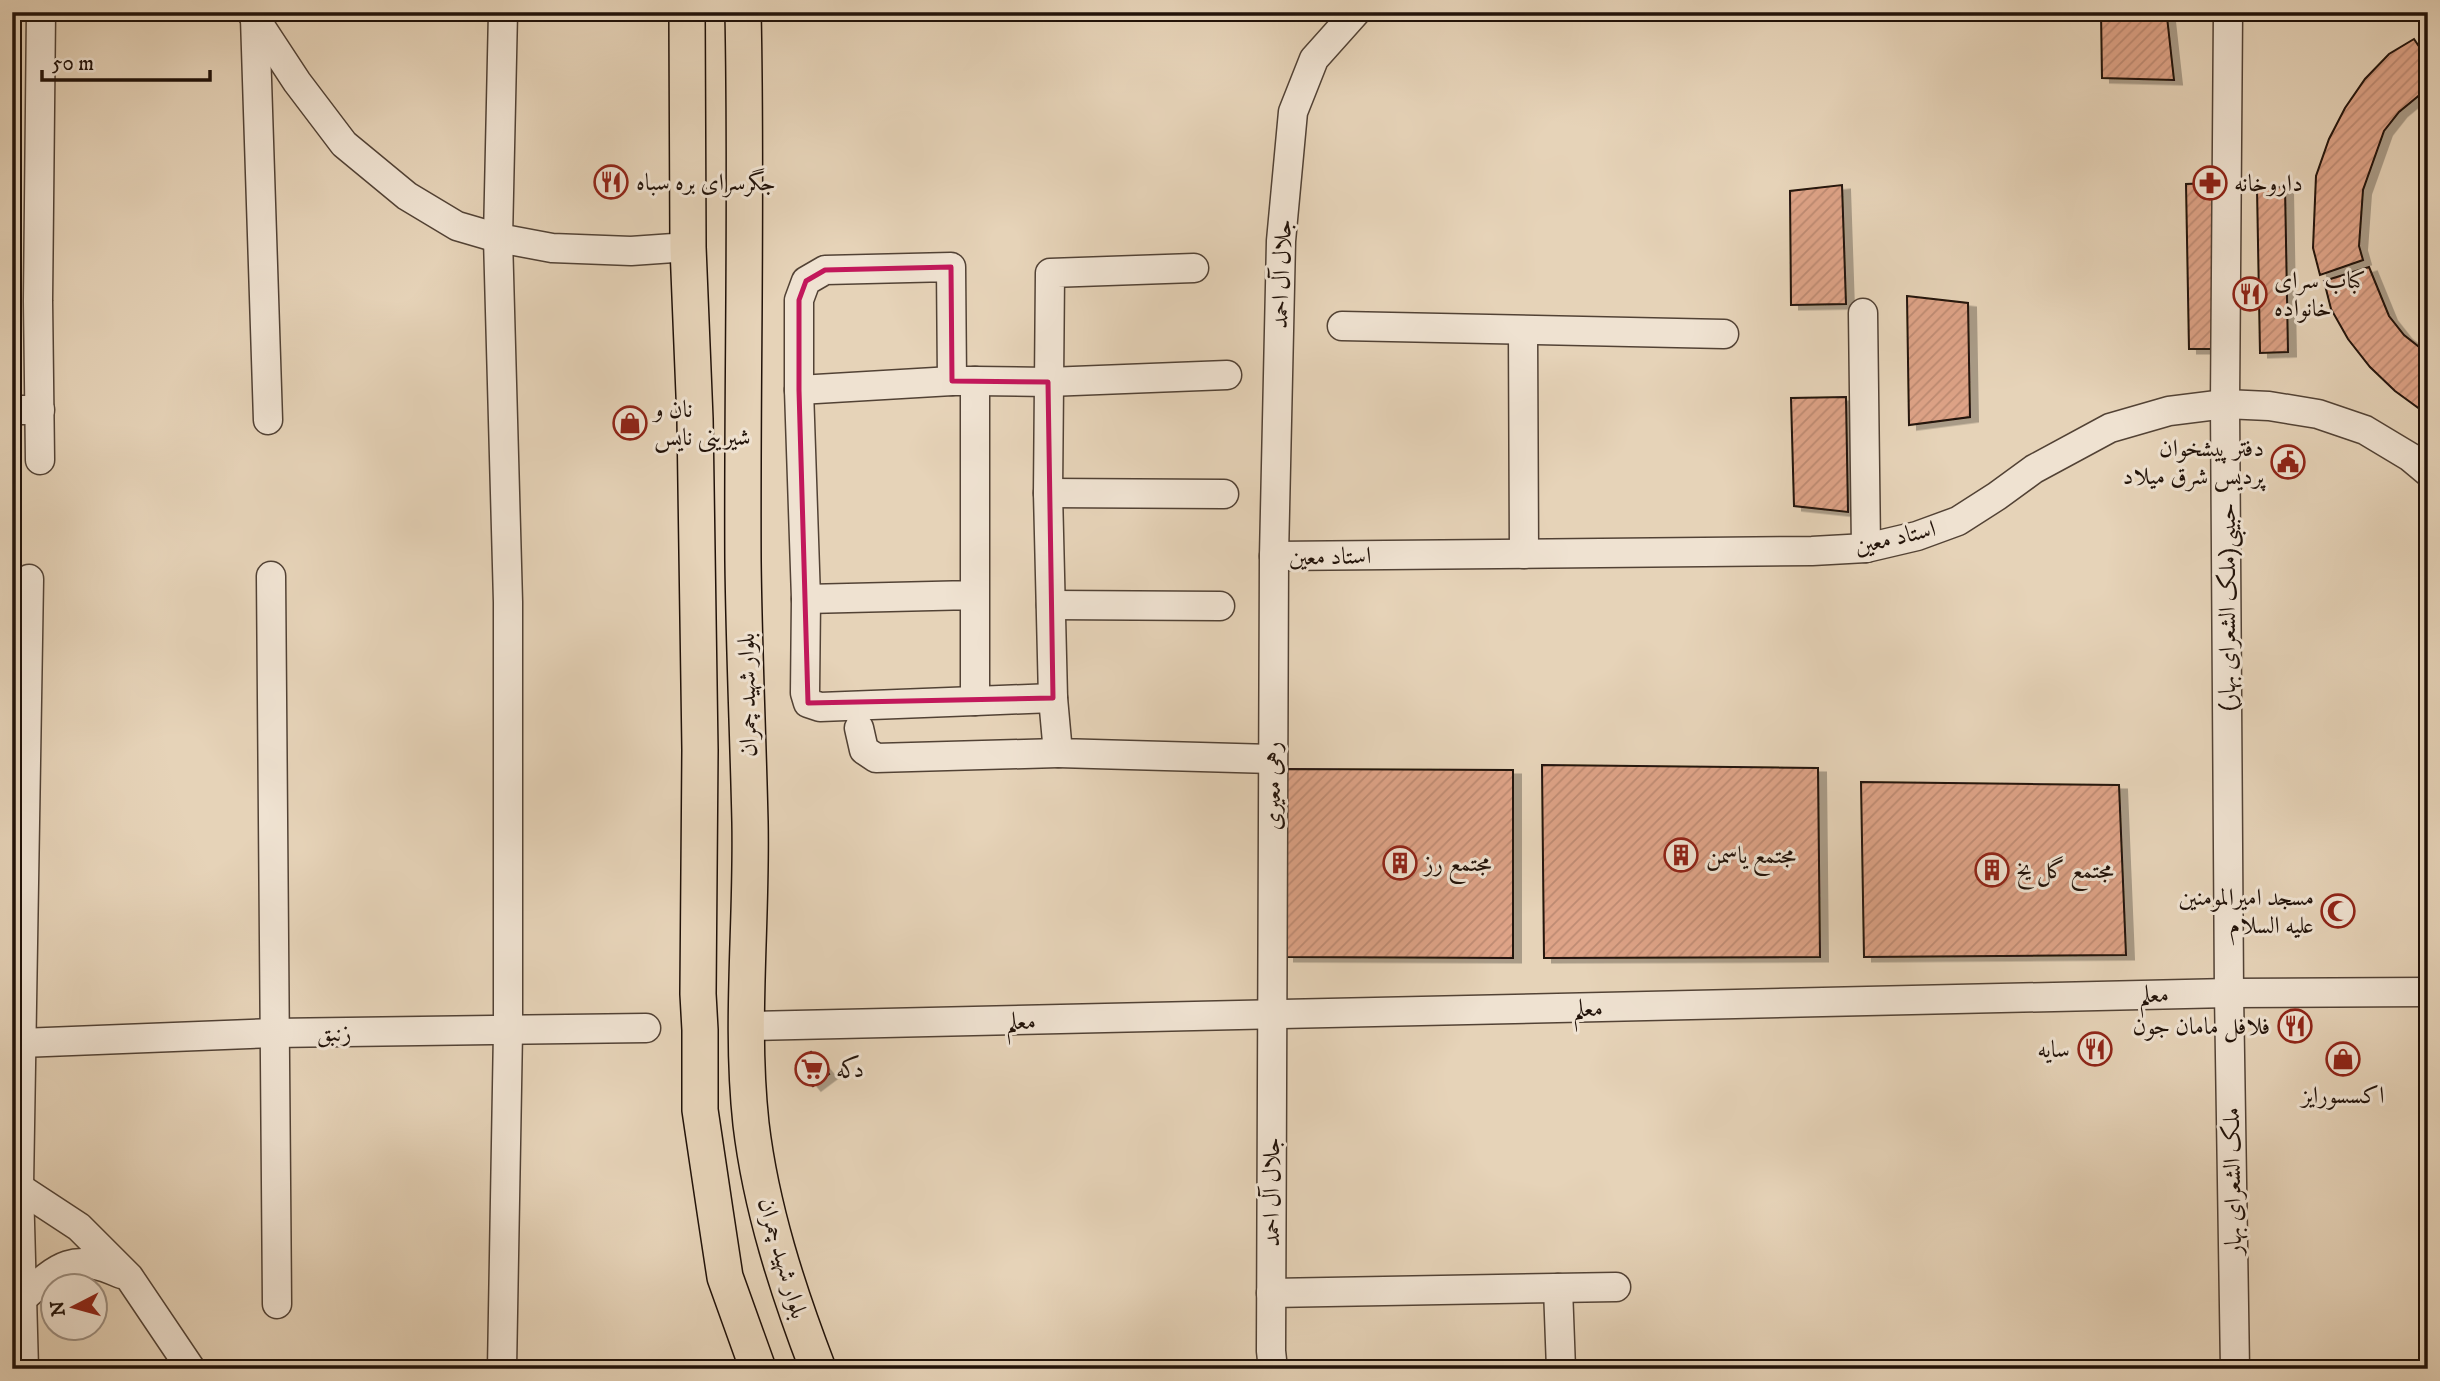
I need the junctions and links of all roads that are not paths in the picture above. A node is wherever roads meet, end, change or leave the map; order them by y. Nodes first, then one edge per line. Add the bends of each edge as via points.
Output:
1 (41, 12) edge
2 (503, 12) edge
3 (687, 12) edge
4 (743, 12) edge
5 (1356, 12) edge
6 (2228, 12) edge
7 (253, 15) edge
8 (498, 238) junction
9 (688, 247) junction
10 (1194, 268) dead end
11 (25, 300) edge
12 (1863, 313) dead end
13 (1342, 326) dead end
14 (1523, 331) junction
15 (1724, 334) dead end
16 (1227, 375) dead end
17 (964, 381) junction
18 (1048, 382) junction
19 (799, 390) junction
20 (2225, 404) junction
21 (12, 410) edge
22 (40, 410) junction
23 (268, 420) dead end
24 (40, 460) dead end
25 (2428, 472) edge
26 (1048, 493) junction
27 (1224, 494) dead end
28 (1866, 548) junction
29 (1524, 554) junction
30 (1274, 556) junction
31 (271, 576) dead end
32 (29, 579) dead end
33 (974, 595) junction
34 (806, 599) junction
35 (1051, 605) junction
36 (1220, 606) dead end
37 (1053, 698) junction
38 (975, 701) junction
39 (859, 728) dead end
40 (1058, 752) junction
41 (19, 756) edge
42 (1272, 759) junction
43 (2428, 992) edge
44 (2229, 993) junction
45 (1271, 1016) junction
46 (747, 1026) junction
47 (646, 1028) dead end
48 (700, 1030) junction
49 (508, 1031) junction
50 (274, 1033) junction
51 (21, 1043) junction
52 (16, 1185) edge
53 (16, 1261) edge
54 (129, 1277) junction
55 (1616, 1287) dead end
56 (1558, 1288) junction
57 (1271, 1293) junction
58 (23, 1298) junction
59 (277, 1304) dead end
60 (1561, 1368) edge
61 (24, 1369) edge
62 (191, 1369) edge
63 (502, 1369) edge
64 (758, 1369) edge
65 (818, 1369) edge
66 (1273, 1369) edge
67 (1553, 1369) edge
68 (2235, 1369) edge

1 - 11 street
2 - 8 street
3 - 9 main road, بلوار شهید چمران
4 - 46 main road, بلوار شهید چمران via 743,564 750,831
5 - 30 street, جلال آل احمد via 1314,59 1293,112 1281,241
6 - 20 street, حبیبی(ملک الشعرای بهار)
7 - 8 street via 344,144 407,196 457,226
7 - 23 street
8 - 9 street via 552,248 631,251
8 - 49 street via 508,602
9 - 48 main road, بلوار شهید چمران via 700,750
10 - 18 street via 1050,273
11 - 22 street
12 - 28 street
13 - 14 street
14 - 15 street
14 - 29 street
16 - 18 street
17 - 18 street
17 - 19 street
17 - 19 street via 951,267 825,270 806,281 799,300
17 - 33 street
18 - 26 street
19 - 34 street
20 - 25 street, استاد معین via 2318,414 2365,430
20 - 28 street, استاد معین via 2169,411 2110,428 2034,469 1958,521
20 - 44 street, حبیبی(ملک الشعرای بهار)
21 - 22 street
22 - 24 street
26 - 27 street
26 - 35 street
28 - 29 street, استاد معین
29 - 30 street, استاد معین
30 - 42 street, رهی معیری
31 - 50 street
32 - 41 street
33 - 34 street
33 - 38 street
34 - 38 street via 808,704
35 - 36 street
35 - 37 street
37 - 38 street
37 - 40 street
39 - 40 street via 864,750 876,758
40 - 42 street
41 - 51 street
42 - 45 street, رهی معیری
43 - 44 street, معلم
44 - 45 street, معلم
44 - 68 street, ملک الشعرای بهار
45 - 46 street, معلم
45 - 57 street, جلال آل احمد
46 - 48 main road
46 - 65 main road, بلوار شهید چمران via 751,1122 759,1175 797,1314
47 - 49 street, زنبق
48 - 64 main road, بلوار شهید چمران via 701,1110 725,1277
49 - 50 street, زنبق
49 - 63 street
50 - 51 street, زنبق
50 - 59 street
51 - 52 street
52 - 53 street
52 - 54 street via 79,1227
53 - 58 street
54 - 58 street via 97,1263 71,1263 48,1275
54 - 62 street
55 - 56 street
56 - 57 street
56 - 60 street
57 - 66 street, جلال آل احمد
58 - 61 street
60 - 67 street

